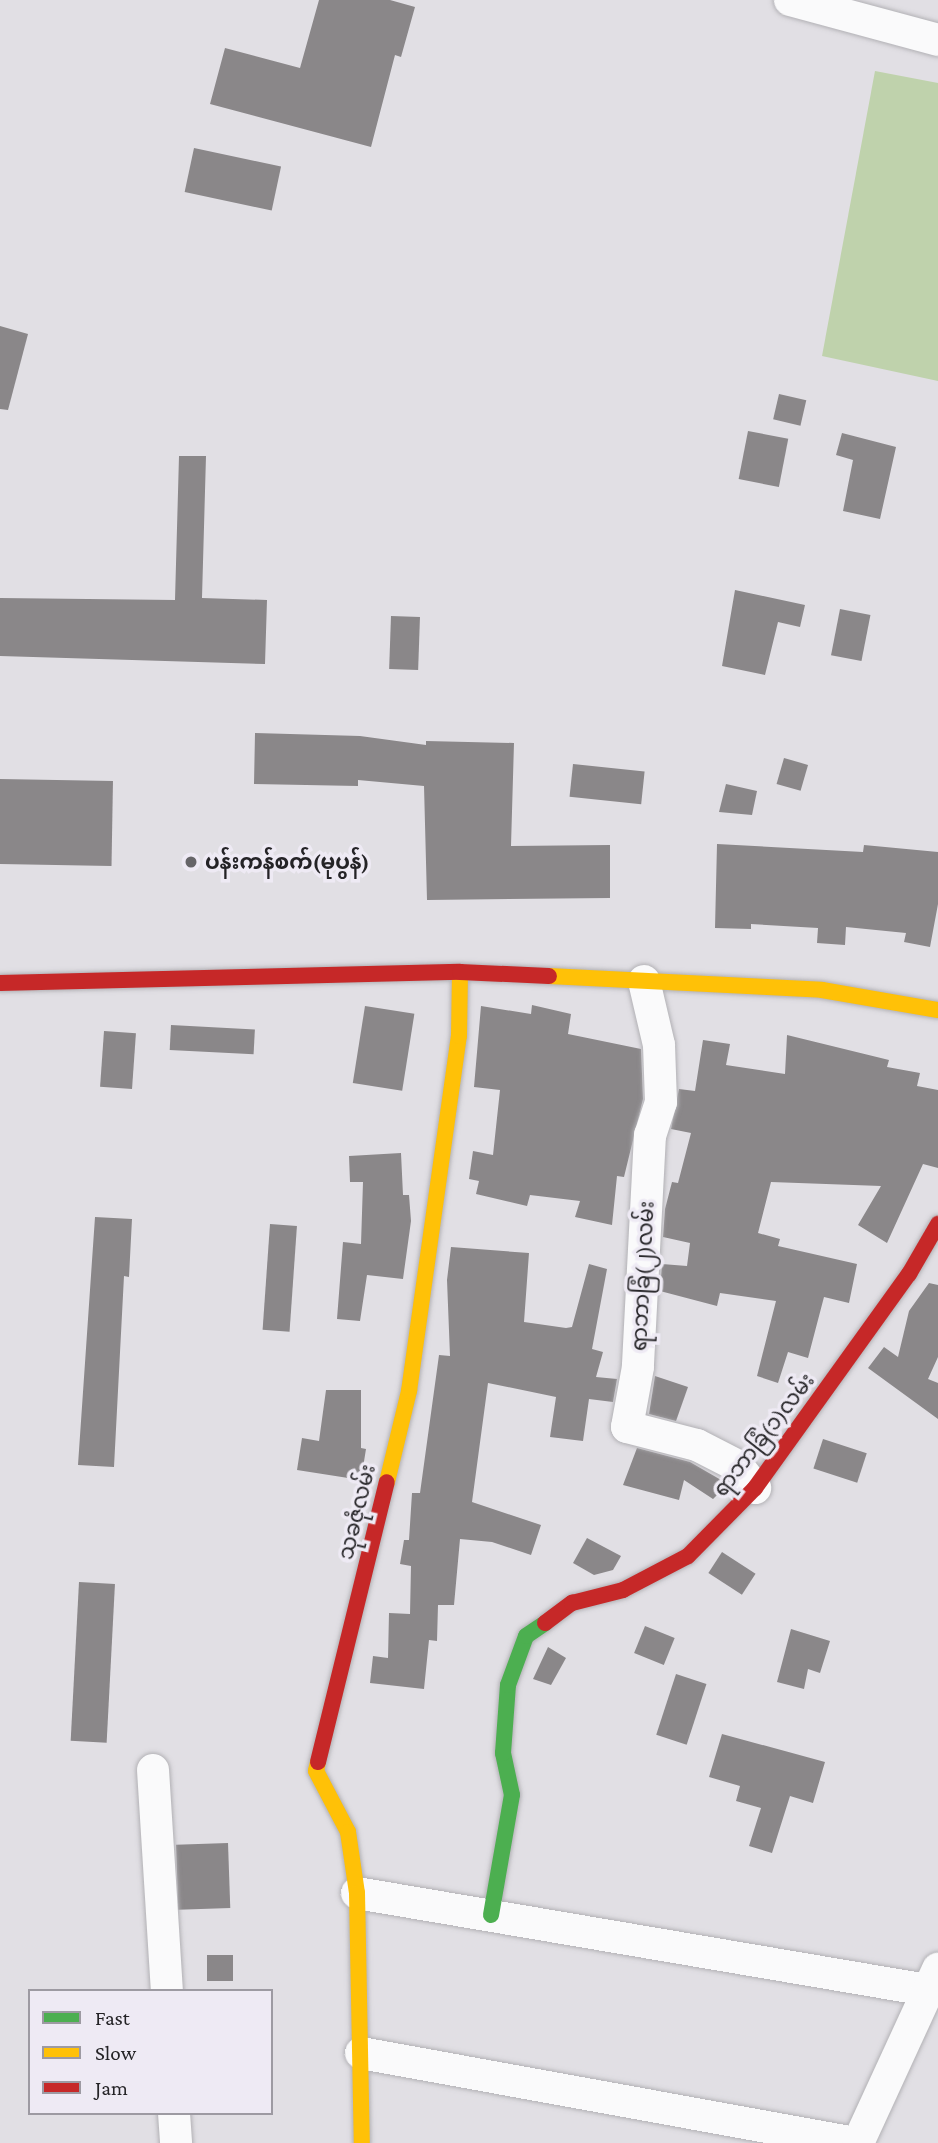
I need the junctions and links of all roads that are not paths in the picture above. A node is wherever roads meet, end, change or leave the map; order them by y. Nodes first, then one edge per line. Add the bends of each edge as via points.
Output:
1 (790, 0) edge
2 (938, 40) edge
3 (460, 972) junction
4 (644, 981) junction
5 (0, 983) edge
6 (938, 1010) edge
7 (938, 1224) edge
8 (755, 1488) junction
9 (153, 1770) dead end
10 (358, 1893) junction
11 (491, 1915) junction
12 (933, 1979) edge
13 (167, 1989) edge
14 (360, 2053) junction
15 (174, 2115) edge
16 (176, 2143) edge
17 (362, 2143) edge
18 (857, 2143) edge

1 - 2 street
3 - 4 street
3 - 5 street
3 - 10 street, သုခဇုံလမ်း via 459,1036 409,1391 316,1771 348,1832
4 - 6 street via 822,990
4 - 8 street, ရာဘာခြံ(၂)လမ်း via 659,1045 661,1102 650,1135 638,1367 627,1427 697,1445 738,1466
7 - 8 street, ရာဘာခြံ(၁)လမ်း via 909,1274
8 - 11 street, ရာဘာခြံ(၁)လမ်း via 688,1556 623,1590 572,1603 526,1636 508,1685 503,1753 512,1796
9 - 13 street
10 - 11 street
10 - 14 street, သုခဇုံလမ်း
11 - 12 street
12 - 18 street
14 - 17 street, သုခဇုံလမ်း
14 - 18 street
15 - 16 street

